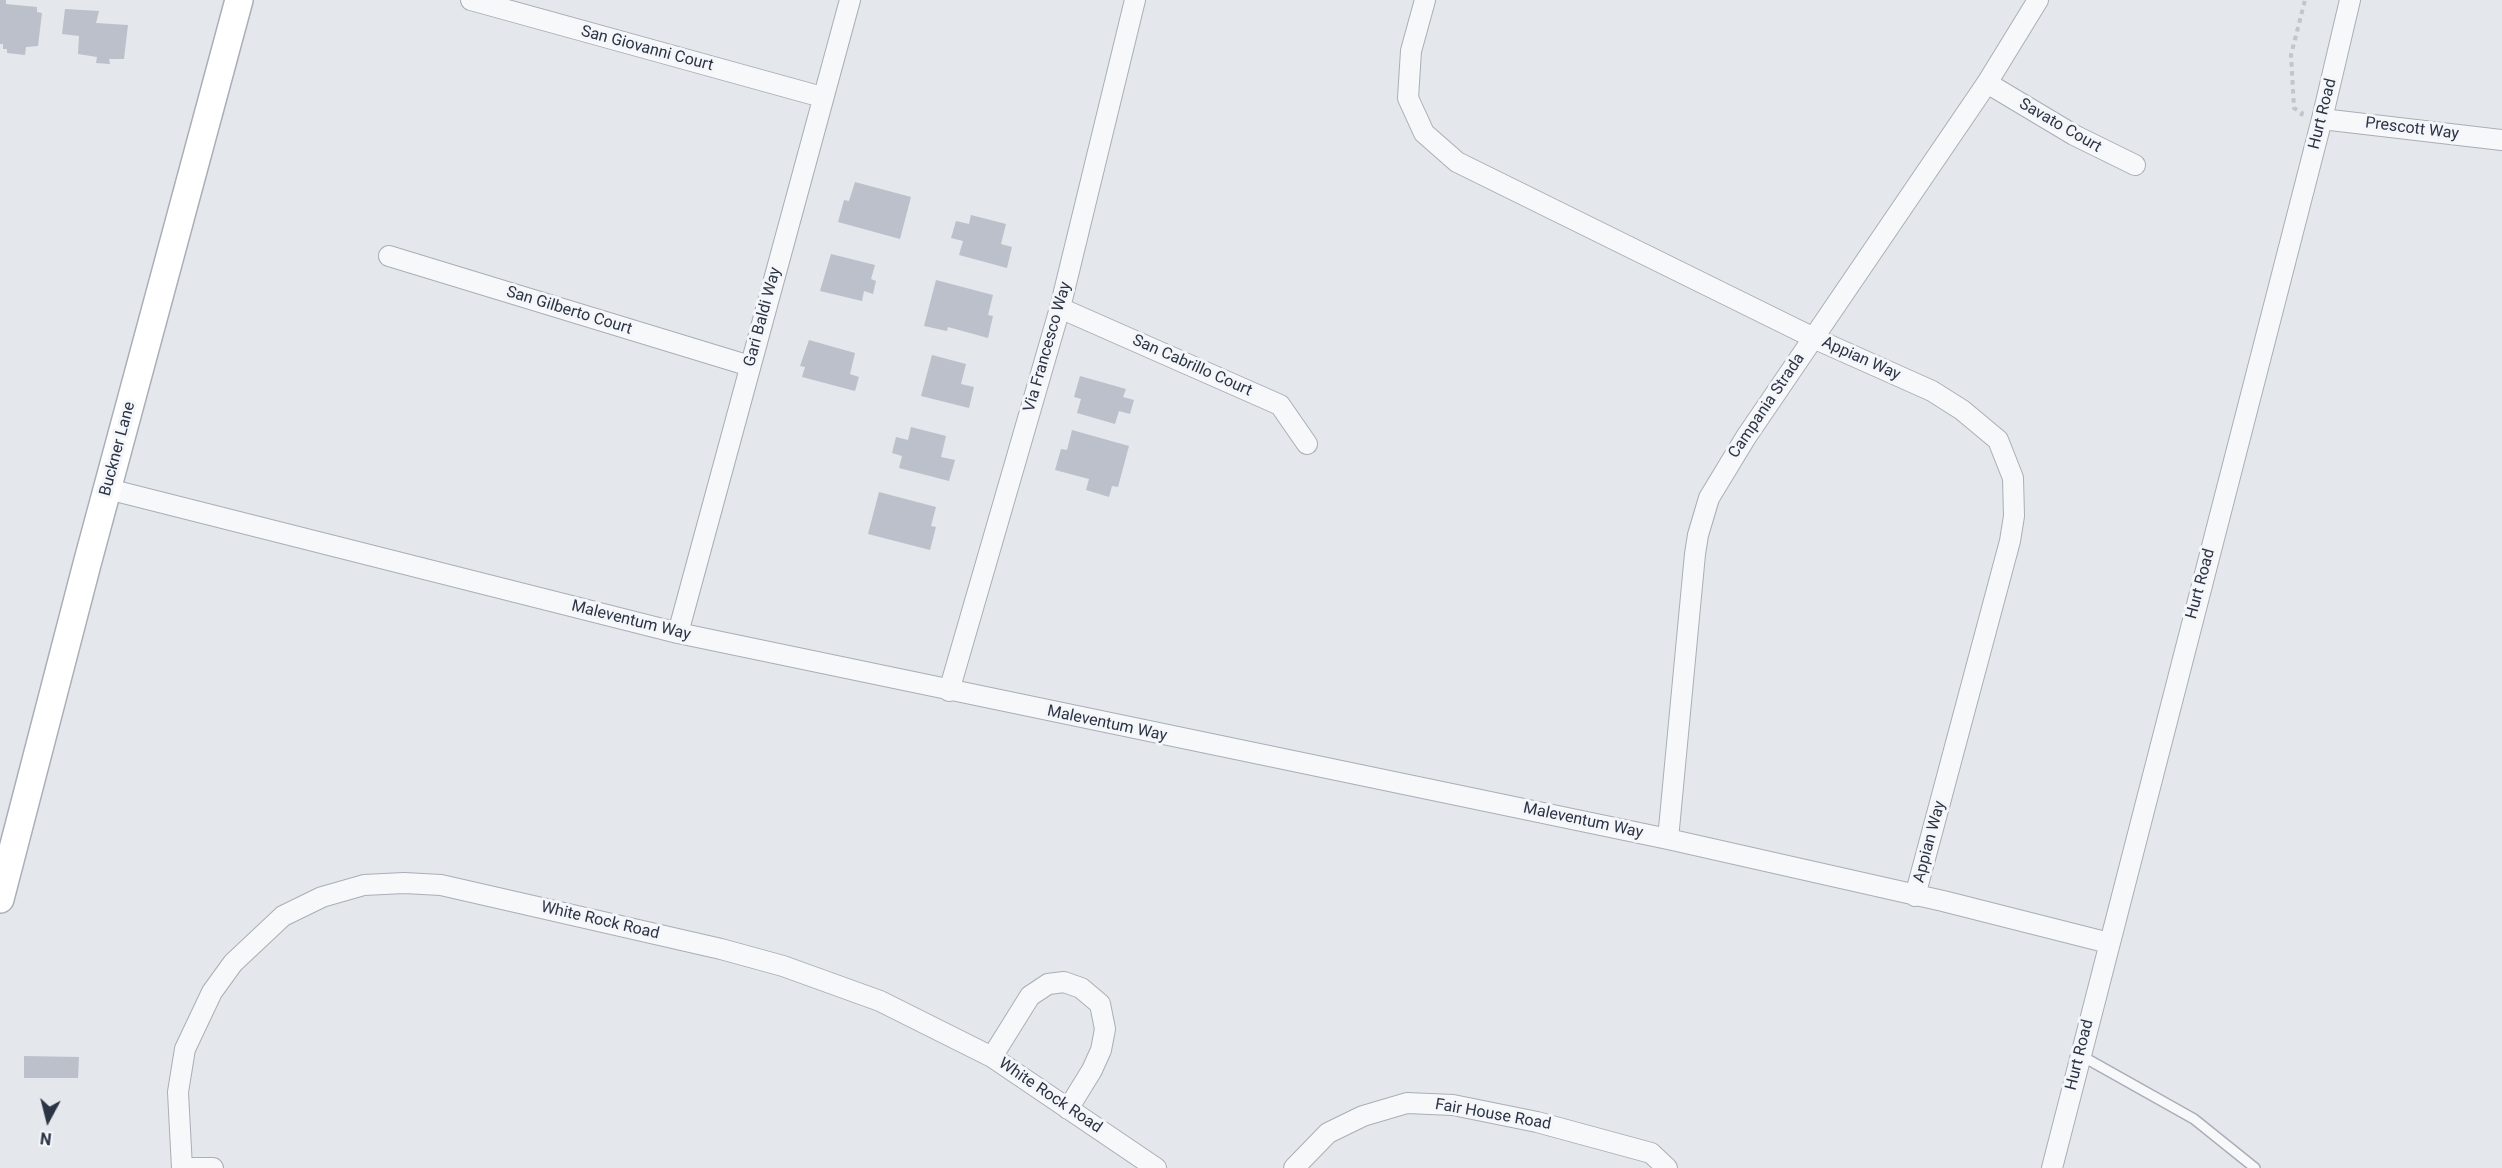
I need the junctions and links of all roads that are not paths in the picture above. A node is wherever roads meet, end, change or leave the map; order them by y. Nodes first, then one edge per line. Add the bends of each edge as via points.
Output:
1 (239, 0) edge
2 (471, 0) edge
3 (850, 0) edge
4 (1135, 0) edge
5 (1425, 0) edge
6 (2038, 0) edge
7 (2349, 0) edge
8 (1987, 83) junction
9 (822, 97) junction
10 (2322, 119) junction
11 (2502, 140) edge
12 (2135, 165) dead end
13 (388, 256) dead end
14 (1060, 308) junction
15 (1813, 338) junction
16 (750, 366) junction
17 (1307, 444) dead end
18 (108, 489) junction
19 (678, 633) junction
20 (949, 691) junction
21 (1668, 839) junction
22 (1915, 896) junction
23 (0, 899) edge
24 (2109, 943) junction
25 (2080, 1055) junction
26 (992, 1057) junction
27 (1068, 1109) junction
28 (182, 1168) edge
29 (194, 1168) edge
30 (213, 1168) edge
31 (1156, 1168) edge
32 (1294, 1168) edge
33 (1666, 1168) edge
34 (2052, 1168) edge
35 (2255, 1168) edge

1 - 18 main road, Buckner Lane
2 - 9 street, San Giovanni Court
3 - 9 street, Gari Baldi Way
4 - 14 street, Via Francesco Way
5 - 15 street, Appian Way via 1411,51 1408,99 1424,133 1440,148 1457,162
6 - 8 street, Campania Strada
7 - 10 street, Hurt Road
8 - 12 street, Savato Court via 2074,135
8 - 15 street, Campania Strada
9 - 16 street, Gari Baldi Way
10 - 11 street, Prescott Way
10 - 24 street, Hurt Road
13 - 16 street, San Gilberto Court
14 - 17 street, San Cabrillo Court via 1280,405
14 - 20 street, Via Francesco Way
15 - 21 street, Campania Strada via 1717,482 1702,516
15 - 22 street, Appian Way via 1932,391 1962,410 1998,440 2013,478 2010,541
16 - 19 street, Gari Baldi Way
18 - 19 street, Maleventum Way
18 - 23 main road, Buckner Lane
19 - 20 street, Maleventum Way
20 - 21 street, Maleventum Way
21 - 22 street, Maleventum Way
22 - 24 street, Maleventum Way
24 - 25 street, Hurt Road
25 - 34 street, Hurt Road
25 - 35 lane via 2194,1119
26 - 27 street, White Rock Road
26 - 27 street via 1030,996 1048,984 1064,982 1081,988 1100,1004 1105,1029 1101,1050
26 - 28 street, White Rock Road via 880,1001 783,966 721,949 441,885 363,885 322,897 283,916 233,963 212,992 185,1049 178,1092
27 - 31 street, White Rock Road
29 - 30 street
32 - 33 street, Fair House Road via 1328,1133 1363,1116 1407,1103 1454,1105 1547,1124 1651,1153

